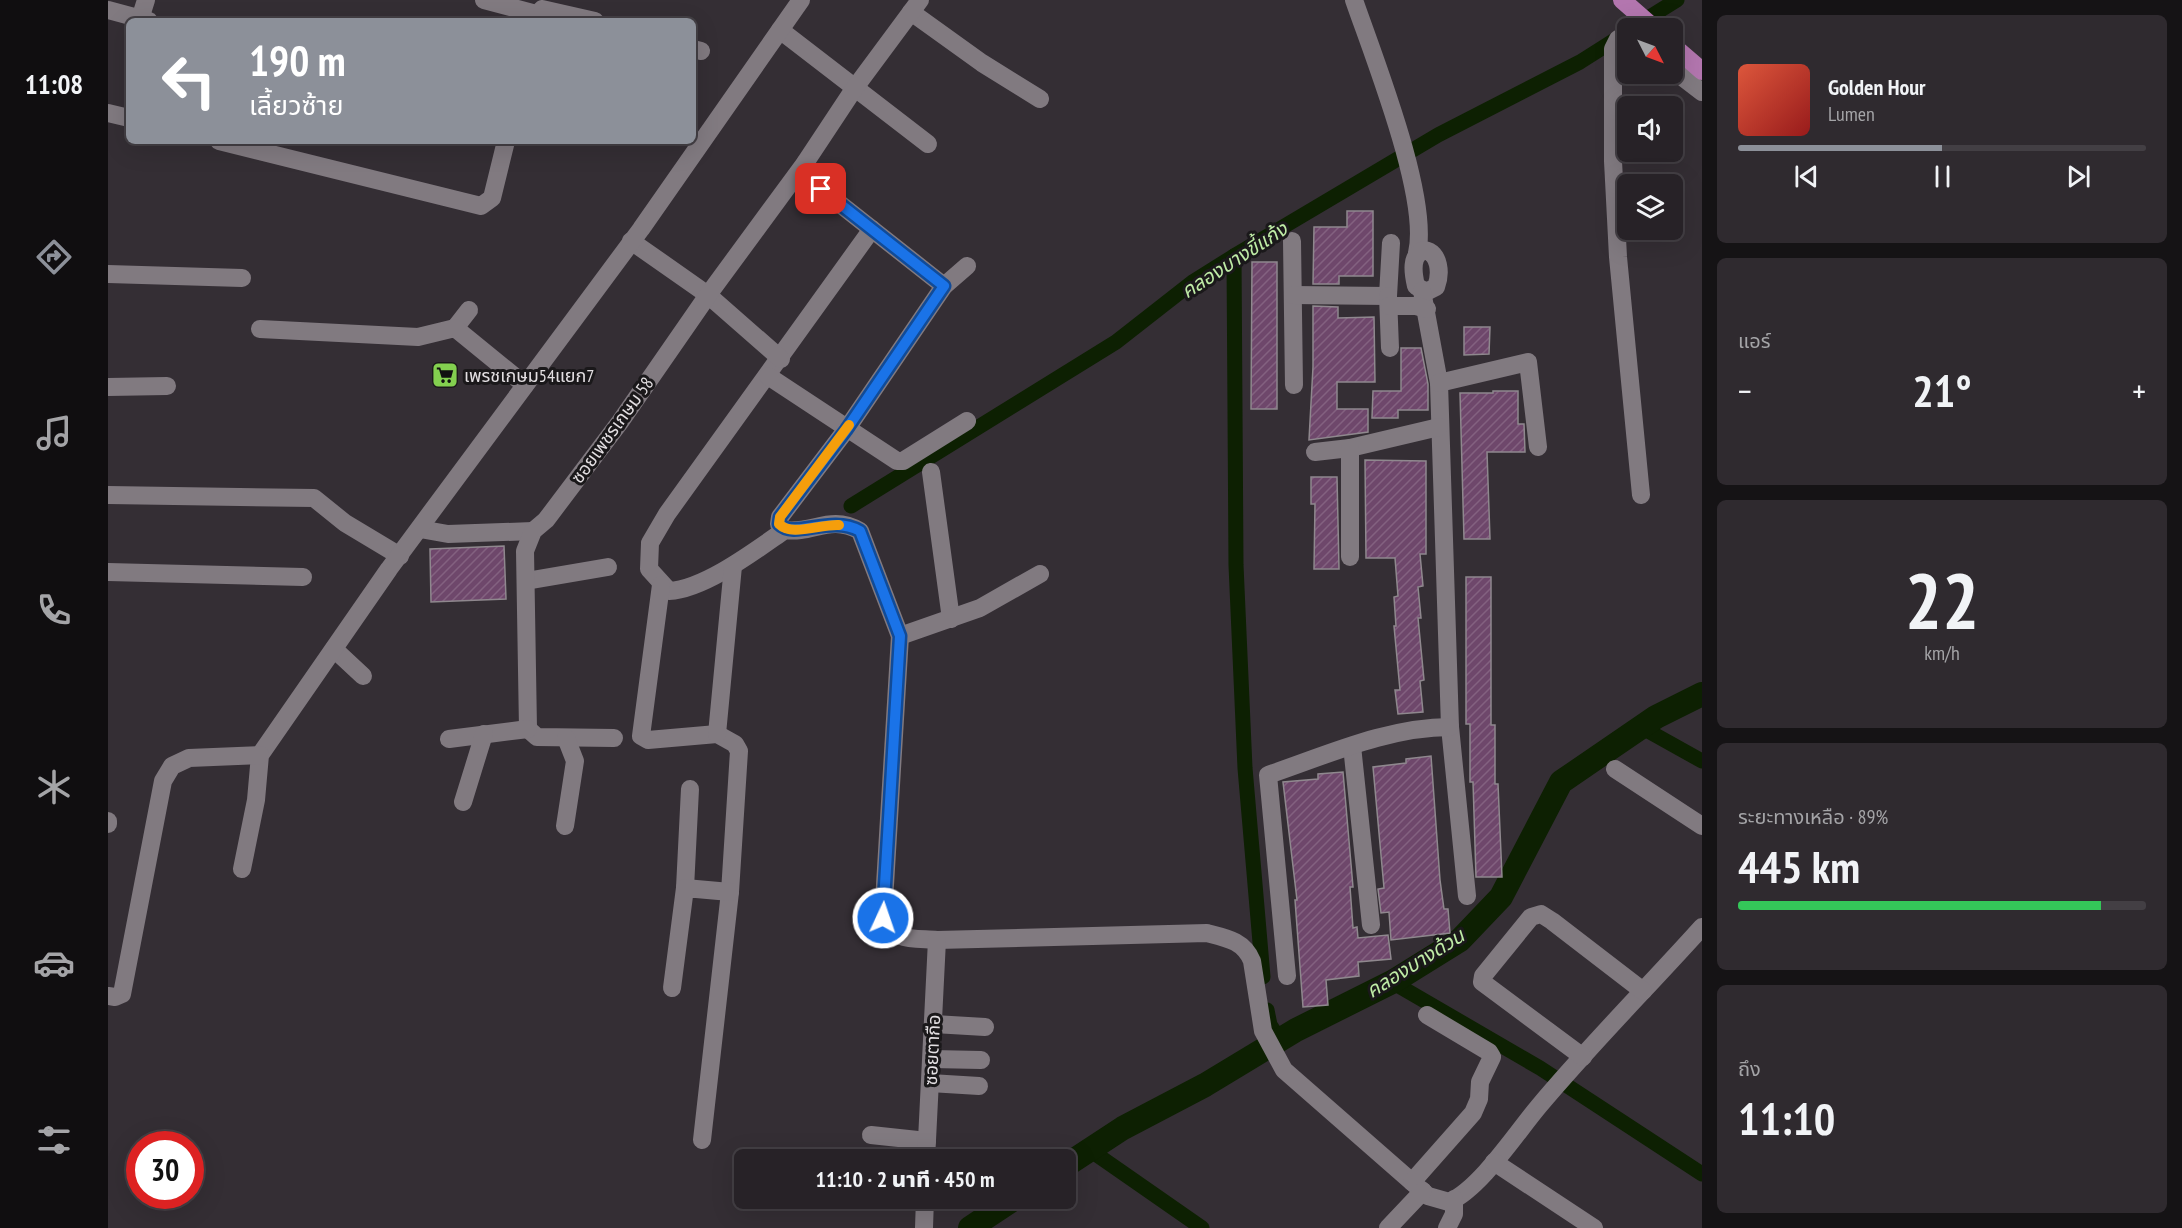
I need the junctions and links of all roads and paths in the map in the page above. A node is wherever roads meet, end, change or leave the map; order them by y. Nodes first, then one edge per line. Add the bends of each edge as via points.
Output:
1 (146, 0) edge
2 (484, 0) edge
3 (801, 0) edge
4 (1354, 0) edge
5 (1622, 0) edge
6 (916, 6) edge
7 (108, 10) edge
8 (541, 11) edge
9 (137, 18) edge
10 (144, 18) edge
11 (579, 18) edge
12 (1643, 18) edge
13 (780, 30) junction
14 (1617, 41) edge
15 (1683, 55) edge
16 (1702, 71) edge
17 (1683, 77) edge
18 (854, 89) junction
19 (1702, 92) edge
20 (1040, 99) dead end
21 (108, 113) edge
22 (126, 117) edge
23 (231, 144) edge
24 (505, 144) edge
25 (928, 144) dead end
26 (805, 163) junction
27 (872, 229) junction
28 (631, 241) junction
29 (1292, 241) dead end
30 (1391, 243) dead end
31 (966, 266) dead end
32 (108, 274) edge
33 (242, 278) dead end
34 (944, 286) junction
35 (708, 295) junction
36 (1293, 295) junction
37 (1427, 299) junction
38 (1388, 301) junction
39 (469, 310) dead end
40 (455, 328) junction
41 (260, 329) dead end
42 (1390, 348) dead end
43 (781, 359) junction
44 (768, 376) junction
45 (1439, 382) junction
46 (525, 385) junction
47 (167, 386) dead end
48 (1293, 386) dead end
49 (108, 387) edge
50 (967, 421) dead end
51 (1439, 426) junction
52 (846, 430) junction
53 (1350, 447) junction
54 (1538, 447) dead end
55 (1315, 452) dead end
56 (932, 472) dead end
57 (108, 495) edge
58 (1641, 495) dead end
59 (420, 529) junction
60 (785, 530) junction
61 (533, 531) junction
62 (400, 555) junction
63 (1350, 557) dead end
64 (733, 566) junction
65 (608, 567) dead end
66 (108, 572) edge
67 (1040, 574) dead end
68 (303, 578) dead end
69 (526, 581) junction
70 (661, 585) junction
71 (951, 619) junction
72 (900, 636) junction
73 (334, 649) junction
74 (363, 676) dead end
75 (1450, 727) junction
76 (528, 729) junction
77 (484, 734) junction
78 (717, 734) junction
79 (566, 738) junction
80 (614, 738) dead end
81 (449, 739) dead end
82 (1352, 746) junction
83 (260, 754) junction
84 (1615, 769) dead end
85 (690, 789) dead end
86 (463, 802) dead end
87 (565, 826) dead end
88 (1702, 826) edge
89 (242, 869) dead end
90 (685, 888) junction
91 (730, 892) junction
92 (1467, 896) dead end
93 (1371, 925) dead end
94 (1699, 937) edge
95 (937, 940) junction
96 (1287, 976) dead end
97 (672, 988) dead end
98 (1643, 991) junction
99 (108, 996) edge
100 (1427, 1015) dead end
101 (934, 1024) junction
102 (985, 1027) dead end
103 (1582, 1057) junction
104 (932, 1059) junction
105 (981, 1060) dead end
106 (930, 1083) junction
107 (979, 1086) dead end
108 (871, 1135) dead end
109 (702, 1140) dead end
110 (927, 1141) junction
111 (927, 1149) edge
112 (1494, 1162) junction
113 (1417, 1186) junction
114 (1454, 1199) junction
115 (925, 1209) edge
116 (1450, 1227) edge
117 (924, 1228) edge
118 (1388, 1228) edge
119 (1594, 1228) edge

1 - 10 street
2 - 8 street
3 - 13 street
4 - 37 street via 1413,189 1423,247 1414,260 1414,282
5 - 12 main road
6 - 18 street, ซอยเพชรเกษม 58
6 - 20 street via 982,63
7 - 9 street
8 - 11 street
13 - 18 street
13 - 28 street
14 - 58 street via 1613,49 1613,161 1618,257
15 - 16 main road
17 - 19 street
18 - 25 street
18 - 26 street, ซอยเพชรเกษม 58
21 - 22 street
23 - 24 street via 481,206 492,198
26 - 27 street via 821,189
26 - 35 street, ซอยเพชรเกษม 58
27 - 34 street
27 - 43 street
28 - 35 street
28 - 46 street
29 - 36 street
30 - 38 street
31 - 34 street
32 - 33 street
34 - 52 street
35 - 43 street
35 - 61 street, ซอยเพชรเกษม 58 via 620,422 546,520
36 - 38 street
36 - 48 street
37 - 38 street via 1416,306
37 - 45 street
38 - 42 street
39 - 40 street
40 - 41 street via 418,337
40 - 46 street
43 - 44 street
44 - 52 street
44 - 70 street via 650,543 650,569
45 - 51 street
45 - 54 street via 1528,362
46 - 59 street
47 - 49 street
50 - 52 street via 903,461
51 - 53 street
51 - 75 street
52 - 60 street via 780,517 779,524
53 - 55 street
53 - 63 street
56 - 71 street
57 - 62 street via 314,498 345,523
59 - 61 street via 448,534
59 - 62 street
60 - 64 street
60 - 72 street via 830,524 849,525 860,531
61 - 69 street, ซอยเพชรเกษม 58 via 525,551
62 - 73 street
64 - 70 street via 680,591 669,591
64 - 78 street
65 - 69 street
66 - 68 street
67 - 71 street via 980,608
69 - 76 street, ซอยเพชรเกษม 58
70 - 78 street via 642,736 648,741
71 - 72 street
72 - 95 street via 883,918 897,937
73 - 74 street
73 - 83 street
75 - 82 street via 1421,727
75 - 92 street
76 - 77 street
76 - 79 street via 537,737
77 - 81 street
77 - 86 street
78 - 91 street via 735,744 739,751
79 - 80 street
79 - 87 street via 575,761
82 - 93 street
82 - 96 street via 1268,775
83 - 89 street via 256,800
83 - 99 street via 189,758 168,771 156,808 123,994
84 - 88 street
85 - 90 street
90 - 91 street
90 - 97 street
91 - 109 street
94 - 98 street
95 - 101 street, ซอยตากือ
95 - 113 street via 1207,933 1228,938 1248,951 1263,1031 1284,1070
98 - 103 street
98 - 103 street via 1552,921 1541,914 1531,917 1482,982
100 - 113 street via 1492,1057 1480,1082 1473,1113
101 - 102 street
101 - 104 street, ซอยตากือ
103 - 112 street
104 - 105 street
104 - 106 street, ซอยตากือ
106 - 107 street
106 - 110 street, ซอยตากือ
108 - 110 street
110 - 111 street, ซอยตากือ
112 - 114 street
112 - 119 street
113 - 114 street via 1442,1200
113 - 118 street
114 - 116 street
115 - 117 street

